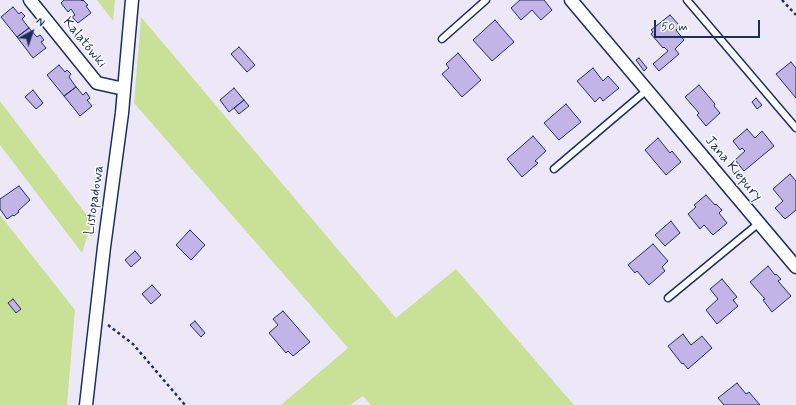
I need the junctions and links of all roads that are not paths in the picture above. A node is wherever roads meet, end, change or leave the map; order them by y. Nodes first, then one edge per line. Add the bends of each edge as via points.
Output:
1 (30, 0) edge
2 (132, 0) edge
3 (486, 0) edge
4 (571, 0) edge
5 (687, 0) edge
6 (442, 39) dead end
7 (124, 89) junction
8 (647, 90) junction
9 (796, 128) edge
10 (554, 169) dead end
11 (759, 222) junction
12 (796, 267) edge
13 (668, 298) dead end
14 (86, 405) edge

1 - 7 street, Kalatówki via 97,83
2 - 7 street, Listopadowa
3 - 6 lane
4 - 8 street, Jana Kiepury
5 - 9 lane
7 - 14 street, Listopadowa
8 - 10 lane
8 - 11 street, Jana Kiepury
11 - 12 street, Jana Kiepury
11 - 13 lane

